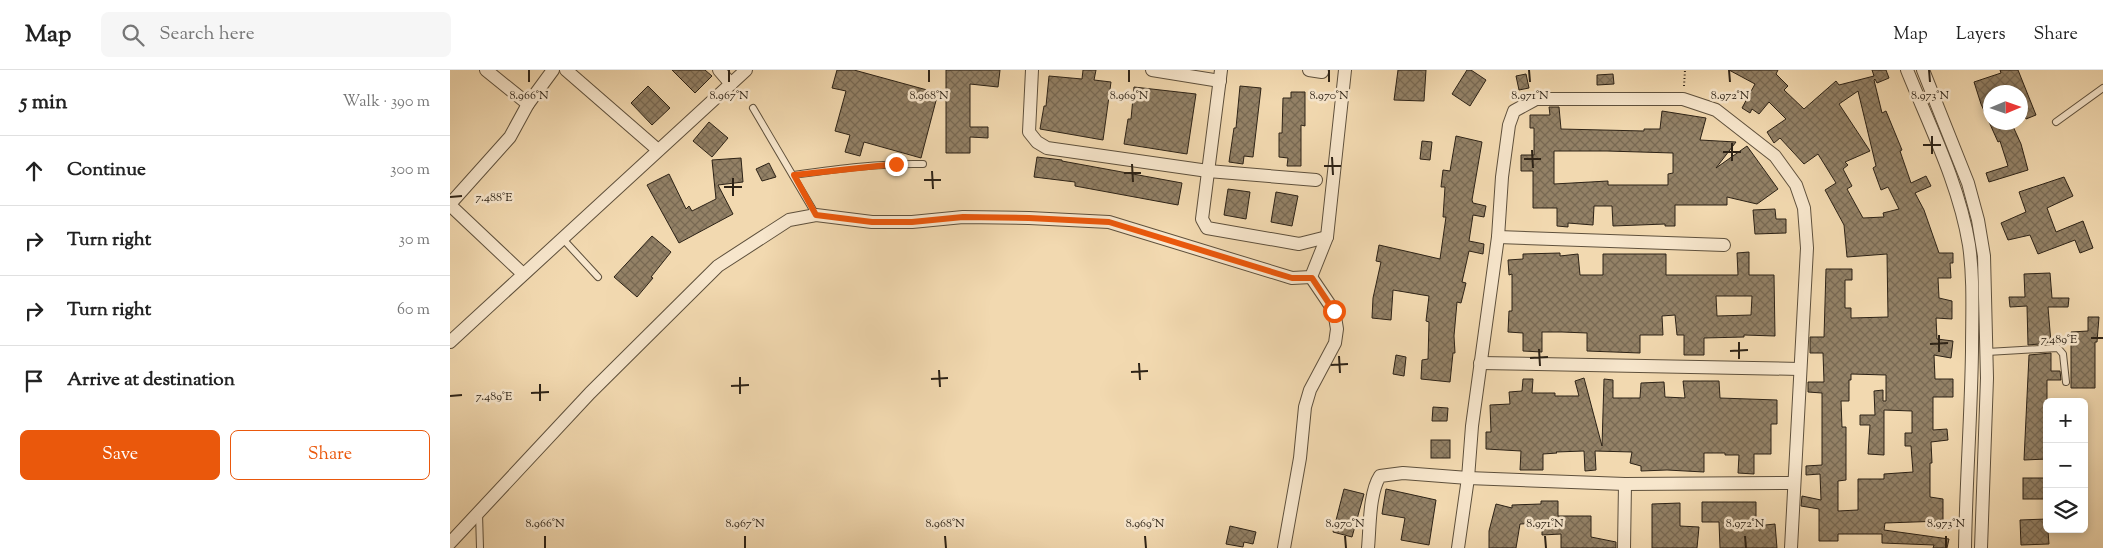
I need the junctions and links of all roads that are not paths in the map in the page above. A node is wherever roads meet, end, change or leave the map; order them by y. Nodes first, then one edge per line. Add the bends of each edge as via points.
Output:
1 (486, 70) edge
2 (553, 70) edge
3 (566, 70) edge
4 (718, 70) edge
5 (746, 70) edge
6 (1032, 70) edge
7 (1152, 70) edge
8 (1309, 70) edge
9 (1345, 70) edge
10 (1907, 70) edge
11 (1924, 70) edge
12 (1322, 72) dead end
13 (1221, 75) edge
14 (731, 84) junction
15 (2103, 88) edge
16 (528, 104) junction
17 (753, 108) dead end
18 (2056, 122) dead end
19 (658, 150) junction
20 (923, 164) dead end
21 (1208, 171) junction
22 (794, 175) junction
23 (1316, 180) dead end
24 (450, 205) edge
25 (816, 215) junction
26 (1498, 236) junction
27 (1327, 237) junction
28 (562, 238) junction
29 (1724, 245) dead end
30 (523, 274) junction
31 (598, 277) dead end
32 (1312, 278) junction
33 (450, 342) edge
34 (1987, 352) junction
35 (1480, 363) junction
36 (1800, 369) junction
37 (1987, 378) junction
38 (1971, 379) junction
39 (2066, 382) dead end
40 (1468, 478) junction
41 (1794, 483) junction
42 (1625, 484) junction
43 (479, 512) junction
44 (450, 543) edge
45 (480, 548) edge
46 (1284, 548) edge
47 (1368, 548) edge
48 (1458, 548) edge
49 (1624, 548) edge
50 (1791, 548) edge
51 (1964, 548) edge
52 (1981, 548) edge

1 - 16 street
2 - 16 street
3 - 19 street
4 - 14 street
5 - 14 street
6 - 21 street via 1030,132 1037,142 1048,148
7 - 13 street
8 - 12 street
9 - 27 street
10 - 38 street via 1952,182 1968,243 1973,294
11 - 34 street via 1968,183 1978,220 1984,256
13 - 21 street
14 - 19 street
15 - 18 lane
16 - 24 street via 510,137
17 - 22 lane
19 - 28 street
20 - 22 lane via 869,166
21 - 23 street
21 - 27 street via 1202,219 1207,228 1299,244
22 - 25 lane
24 - 30 street
25 - 32 street via 872,222 963,217 1109,222 1292,278
25 - 43 street via 789,220 718,266 590,393
26 - 29 street
26 - 35 street
26 - 36 street via 1509,125 1514,112 1536,99 1683,99 1716,110 1775,156 1796,185 1804,208 1808,248
27 - 32 street
28 - 30 street
28 - 31 lane
30 - 33 street
32 - 46 street via 1334,311 1337,329 1335,342 1310,390 1305,407 1300,458
34 - 37 street
34 - 39 lane via 2058,348 2063,354
35 - 36 street
35 - 40 street
36 - 41 street
37 - 38 street
37 - 52 street
38 - 51 street
40 - 42 street
40 - 47 street via 1403,473 1380,476 1374,494
40 - 48 street
41 - 42 street
41 - 50 street
42 - 49 street
43 - 44 street
43 - 45 lane

